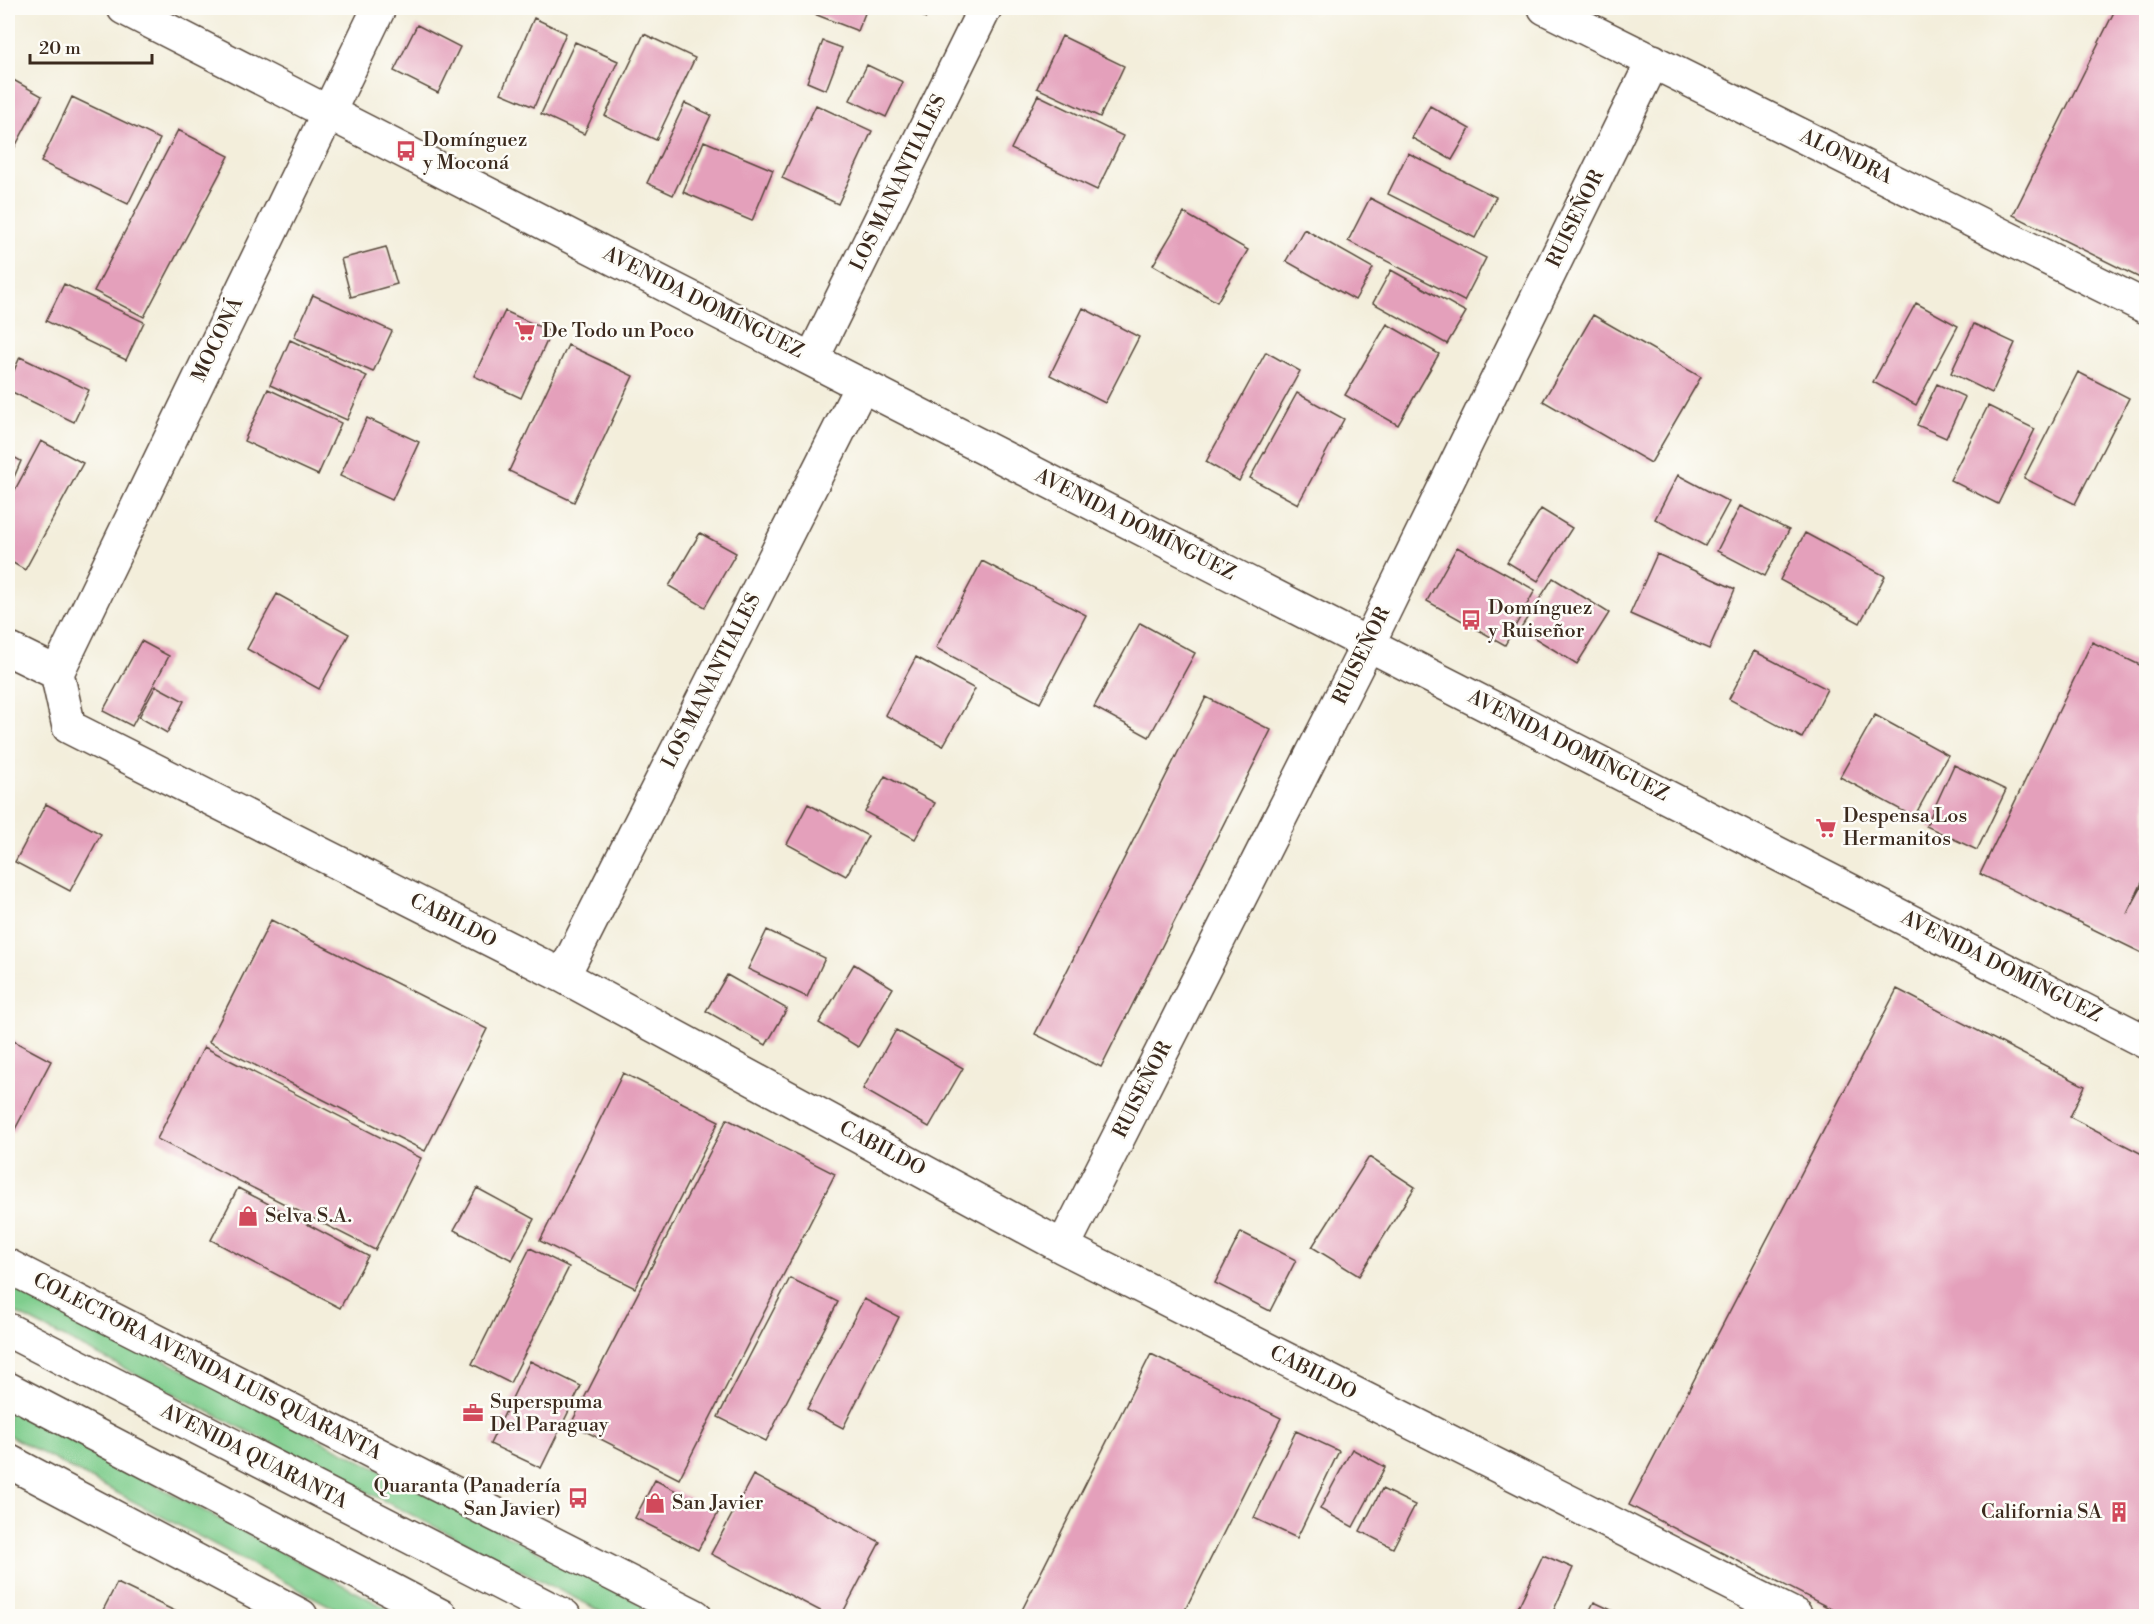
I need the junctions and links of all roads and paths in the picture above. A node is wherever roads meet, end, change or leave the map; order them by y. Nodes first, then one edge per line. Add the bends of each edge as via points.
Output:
1 (124, 8) edge
2 (379, 8) edge
3 (986, 8) edge
4 (1545, 8) edge
5 (1653, 61) junction
6 (329, 112) junction
7 (2146, 307) edge
8 (812, 359) junction
9 (862, 385) junction
10 (1368, 644) junction
11 (8, 649) edge
12 (57, 673) junction
13 (562, 976) junction
14 (2146, 1042) edge
15 (1063, 1247) junction
16 (8, 1266) edge
17 (8, 1330) edge
18 (8, 1389) edge
19 (8, 1461) edge
20 (300, 1617) edge
21 (441, 1617) edge
22 (564, 1617) edge
23 (695, 1617) edge
24 (1797, 1617) edge

1 - 6 main road, AVENIDA DOMÍNGUEZ
2 - 6 main road, MOCONÁ
3 - 8 main road, LOS MANANTIALES
4 - 5 main road, ALONDRA
5 - 7 main road, ALONDRA
5 - 10 main road, RUISEÑOR
6 - 8 main road, AVENIDA DOMÍNGUEZ
6 - 12 main road, MOCONÁ
8 - 9 main road, AVENIDA DOMÍNGUEZ
9 - 10 main road, AVENIDA DOMÍNGUEZ
9 - 13 main road, LOS MANANTIALES
10 - 14 main road, AVENIDA DOMÍNGUEZ
10 - 15 main road, RUISEÑOR
11 - 12 main road
12 - 13 main road, CABILDO via 69,727
13 - 15 main road, CABILDO
15 - 24 main road, CABILDO
16 - 23 main road, COLECTORA AVENIDA LUIS QUARANTA
17 - 22 main road, AVENIDA QUARANTA
18 - 21 main road
19 - 20 main road

